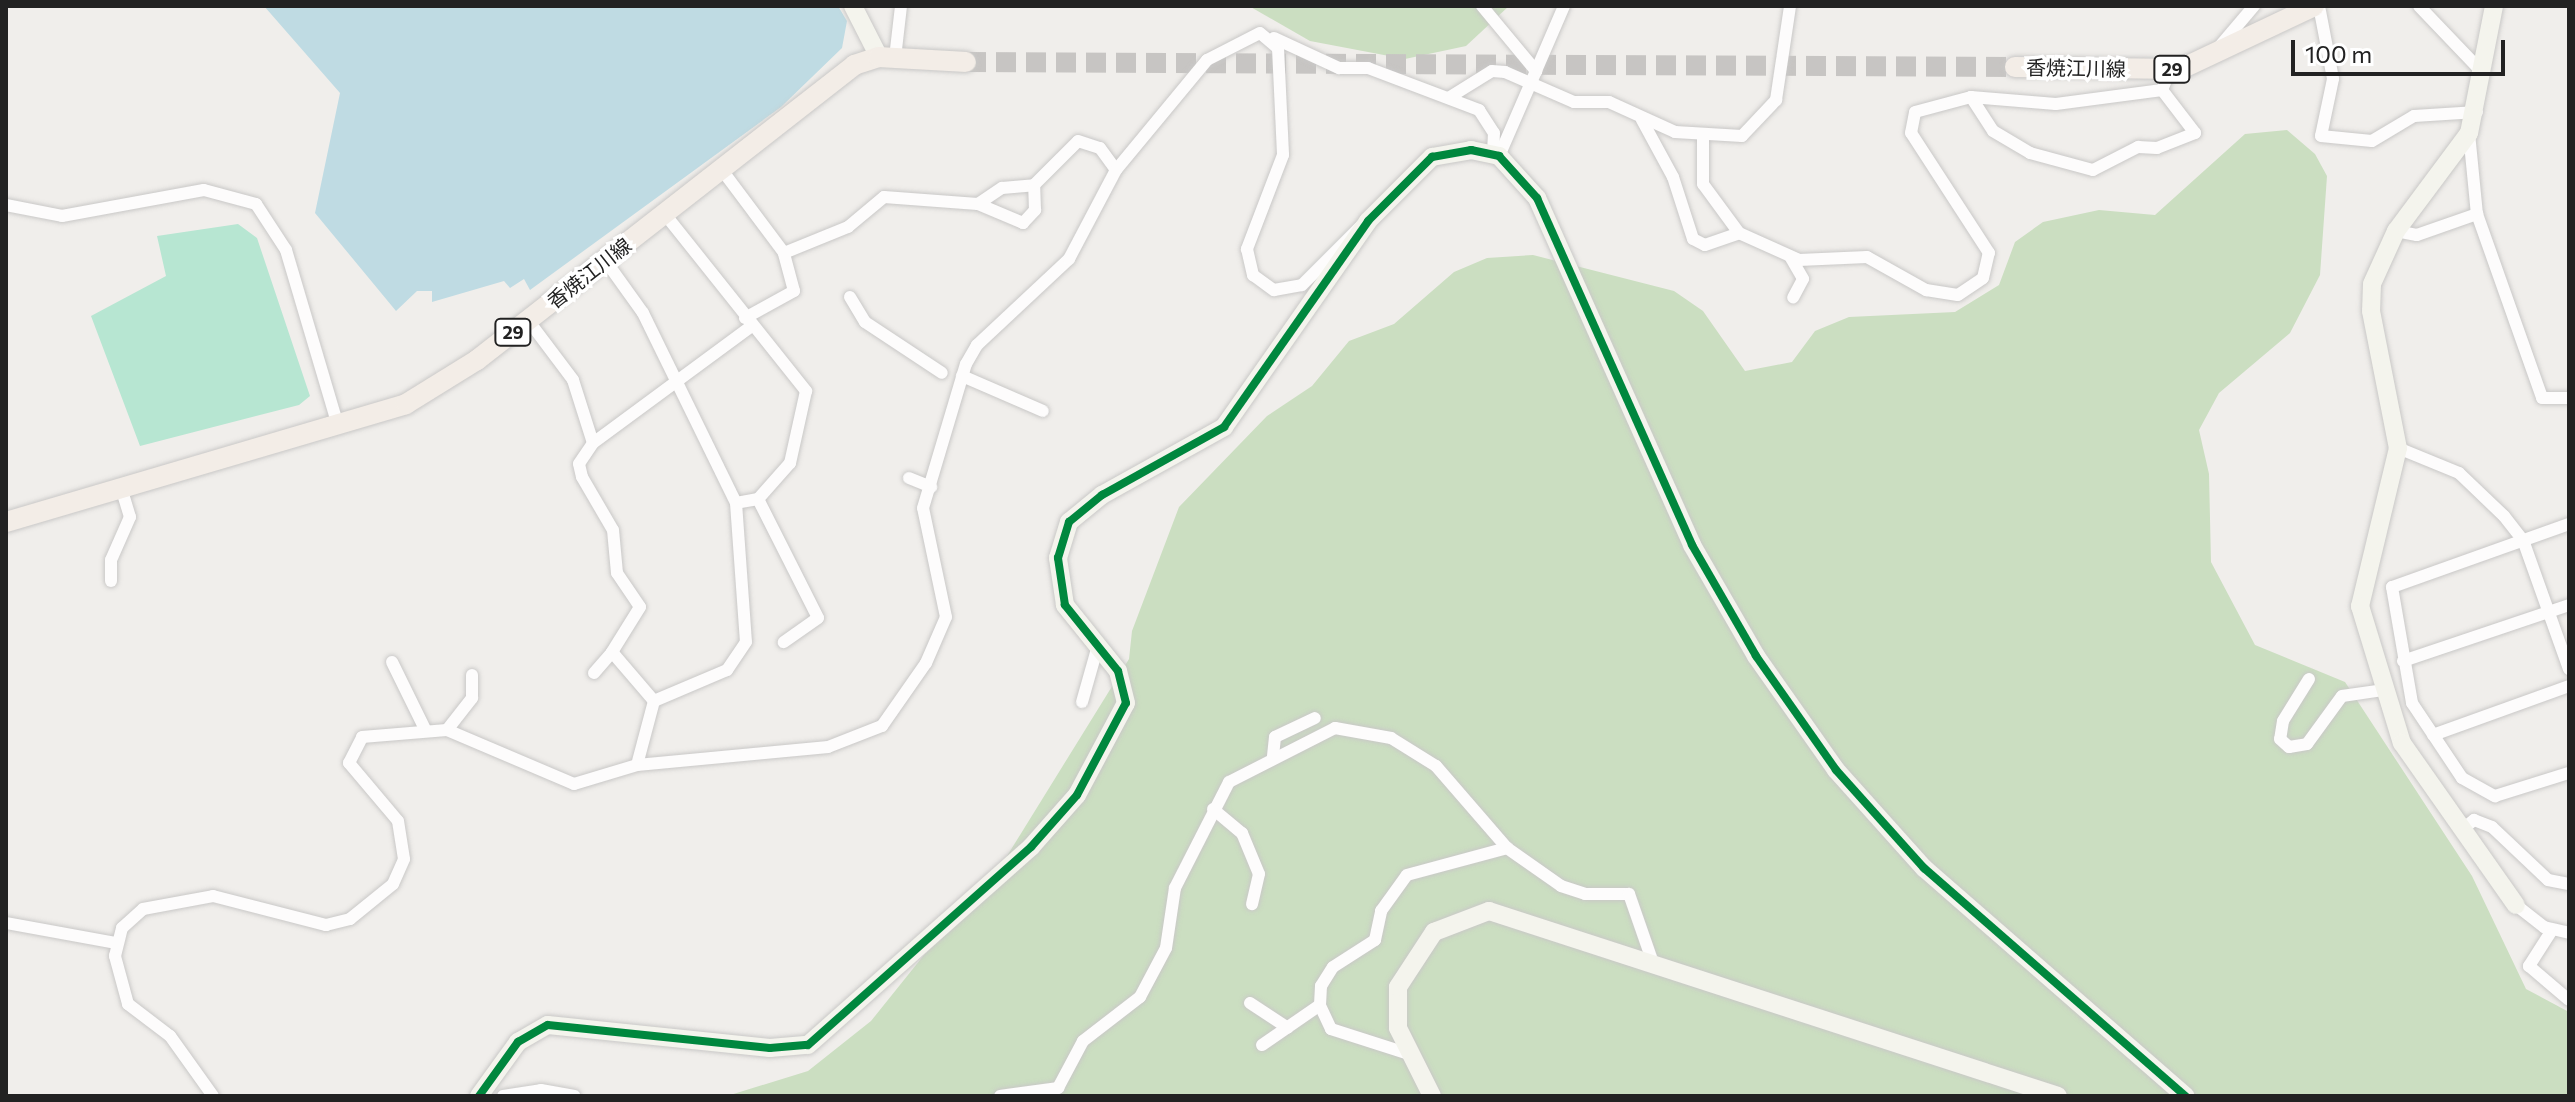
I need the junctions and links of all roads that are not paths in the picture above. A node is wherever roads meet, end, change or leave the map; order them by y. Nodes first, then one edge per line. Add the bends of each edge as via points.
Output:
1 (853, 6) edge
2 (901, 6) edge
3 (1482, 6) edge
4 (1564, 6) edge
5 (1790, 6) edge
6 (2254, 6) edge
7 (2316, 6) edge
8 (2419, 6) edge
9 (2494, 6) edge
10 (1274, 38) junction
11 (2214, 56) junction
12 (887, 57) junction
13 (966, 62) tunnel mouth
14 (2015, 67) tunnel mouth
15 (2170, 70) junction
16 (1536, 71) junction
17 (2485, 75) junction
18 (1530, 85) junction
19 (2162, 90) junction
20 (1450, 97) junction
21 (1971, 97) junction
22 (2477, 112) junction
23 (1642, 120) junction
24 (2469, 133) junction
25 (1703, 137) junction
26 (1496, 155) junction
27 (722, 170) junction
28 (1116, 170) junction
29 (1034, 185) junction
30 (978, 204) junction
31 (6, 205) edge
32 (664, 213) junction
33 (2477, 214) junction
34 (1368, 221) junction
35 (2396, 231) junction
36 (1739, 233) junction
37 (784, 253) junction
38 (1791, 258) junction
39 (605, 260) junction
40 (850, 297) dead end
41 (1793, 298) dead end
42 (528, 320) junction
43 (747, 323) junction
44 (942, 373) dead end
45 (962, 376) junction
46 (677, 385) junction
47 (2569, 398) edge
48 (1043, 411) dead end
49 (338, 425) junction
50 (593, 443) junction
51 (2398, 448) junction
52 (909, 478) dead end
53 (121, 487) junction
54 (931, 487) junction
55 (758, 499) junction
56 (736, 503) junction
57 (6, 522) edge
58 (2569, 524) edge
59 (2523, 540) junction
60 (111, 581) dead end
61 (2569, 605) edge
62 (2549, 612) junction
63 (784, 642) dead end
64 (1097, 649) junction
65 (612, 652) junction
66 (2403, 661) junction
67 (392, 662) dead end
68 (2569, 669) edge
69 (594, 673) dead end
70 (472, 675) dead end
71 (2309, 679) dead end
72 (2569, 686) edge
73 (2383, 690) junction
74 (654, 701) junction
75 (1082, 702) dead end
76 (1315, 718) dead end
77 (425, 729) junction
78 (447, 730) junction
79 (2433, 735) junction
80 (1273, 756) junction
81 (637, 765) junction
82 (2569, 773) edge
83 (1213, 809) junction
84 (2464, 828) junction
85 (1507, 848) junction
86 (2569, 884) edge
87 (1252, 904) dead end
88 (2516, 905) joint
89 (6, 923) edge
90 (2552, 930) junction
91 (2569, 933) edge
92 (116, 943) junction
93 (1652, 960) junction
94 (2569, 1000) edge
95 (1250, 1003) dead end
96 (1320, 1005) junction
97 (1288, 1028) junction
98 (1262, 1045) dead end
99 (1409, 1054) junction
100 (213, 1096) edge
101 (479, 1096) edge
102 (503, 1096) edge
103 (574, 1096) edge
104 (1000, 1096) edge
105 (1432, 1096) edge
106 (2058, 1096) edge
107 (2185, 1096) edge

1 - 12 street
2 - 12 street
3 - 16 street
4 - 16 street
5 - 25 street via 1785,71 1770,110 1742,136
6 - 11 street
7 - 11 main road, 香焼江川線 / 29
7 - 22 street via 2333,79 2321,136 2372,141 2414,116
8 - 17 street
9 - 17 street
10 - 20 street via 1339,68 1368,68
10 - 28 street via 1260,33 1207,60
10 - 34 street via 1283,155 1247,249 1250,270 1274,290 1302,285 1336,244
11 - 15 main road, 香焼江川線 / 29
12 - 13 main road, 香焼江川線 / 29
12 - 27 main road, 香焼江川線 / 29 via 854,65
14 - 15 main road, 香焼江川線 / 29
15 - 19 street
16 - 18 street
17 - 22 street
18 - 20 street via 1492,71
18 - 23 street via 1574,102 1609,102
18 - 26 street
19 - 21 street via 2056,104
19 - 21 street via 2195,133 2157,148 2138,147 2093,170 2030,153 1993,131
20 - 26 street via 1479,110 1494,133
21 - 38 street via 1920,108 1910,126 1986,241 1989,265 1978,284 1948,296 1867,257
22 - 24 street
23 - 25 street
23 - 36 street via 1673,177 1693,239 1705,245
24 - 33 street
24 - 35 street
25 - 36 street via 1703,184
26 - 34 street via 1459,150 1432,157
26 - 107 street via 1546,215 1692,545 1812,737 1924,868
27 - 32 main road, 香焼江川線 / 29
27 - 37 street
28 - 29 street via 1100,148 1078,141
28 - 45 street via 1069,259 977,345
29 - 30 street via 1002,188
29 - 30 street via 1035,210 1023,223
30 - 37 street via 884,197 848,227
31 - 49 street via 62,216 204,190 256,204 286,250
32 - 39 main road, 香焼江川線 / 29
32 - 43 street
33 - 35 street via 2417,235
33 - 47 street via 2542,398
34 - 64 street via 1224,427 1142,471 1069,522 1059,577 1076,626
35 - 51 street via 2375,274 2371,311
36 - 38 street
37 - 43 street via 794,291
38 - 41 street via 1803,279
39 - 42 main road, 香焼江川線 / 29
39 - 46 street via 643,313
40 - 44 street via 865,322
42 - 49 main road, 香焼江川線 / 29 via 430,391
42 - 50 street via 573,380
43 - 46 street
43 - 55 street via 806,391 795,454
45 - 48 street
45 - 54 street
46 - 50 street
46 - 56 street
49 - 53 main road, 香焼江川線 / 29
50 - 65 street via 579,464 582,477 613,530 617,573 640,607
51 - 59 street via 2459,473
51 - 73 street via 2360,606
52 - 54 street
53 - 57 main road, 香焼江川線 / 29
53 - 60 street via 130,517 111,560
54 - 81 street via 923,515 948,607 926,663 882,726 828,747
55 - 56 street
55 - 63 street via 818,618
56 - 74 street via 742,655 727,670
58 - 59 street
59 - 62 street
59 - 66 street via 2392,587
61 - 62 street
62 - 66 street
62 - 68 street
64 - 75 street
64 - 101 street via 1118,671 1126,703 1077,795 1031,847 816,1040 770,1048 540,1027 518,1042
65 - 69 street
65 - 74 street
66 - 79 street via 2412,703
67 - 77 street
70 - 78 street via 472,698
71 - 73 street via 2283,721 2280,739 2289,747 2307,744 2342,696
72 - 79 street
73 - 84 street via 2402,743
74 - 81 street
76 - 80 street via 1275,737
77 - 78 street
77 - 92 street via 368,734 349,754 354,771 398,821 404,851 393,884 350,919 326,925 213,896 143,909
78 - 81 street via 574,784
79 - 82 street via 2468,785 2495,796
80 - 83 street via 1229,782
80 - 85 street via 1335,728 1391,738 1453,781
83 - 87 street via 1242,833 1259,874
83 - 104 street via 1175,888 1166,948 1140,997 1083,1041 1058,1088
84 - 86 street via 2474,820 2492,827 2548,880
84 - 88 street
85 - 93 street via 1574,891 1629,894
85 - 96 street via 1407,875 1381,911 1370,947 1333,967
88 - 90 street
89 - 92 street
90 - 91 street
90 - 94 street via 2529,966
92 - 100 street via 128,1004 170,1036
93 - 99 street via 1512,914 1466,914 1434,932 1405,967 1395,1012
93 - 106 street
95 - 97 street
96 - 97 street
96 - 99 street via 1338,1034
97 - 98 street
99 - 105 street
102 - 103 street via 541,1090

